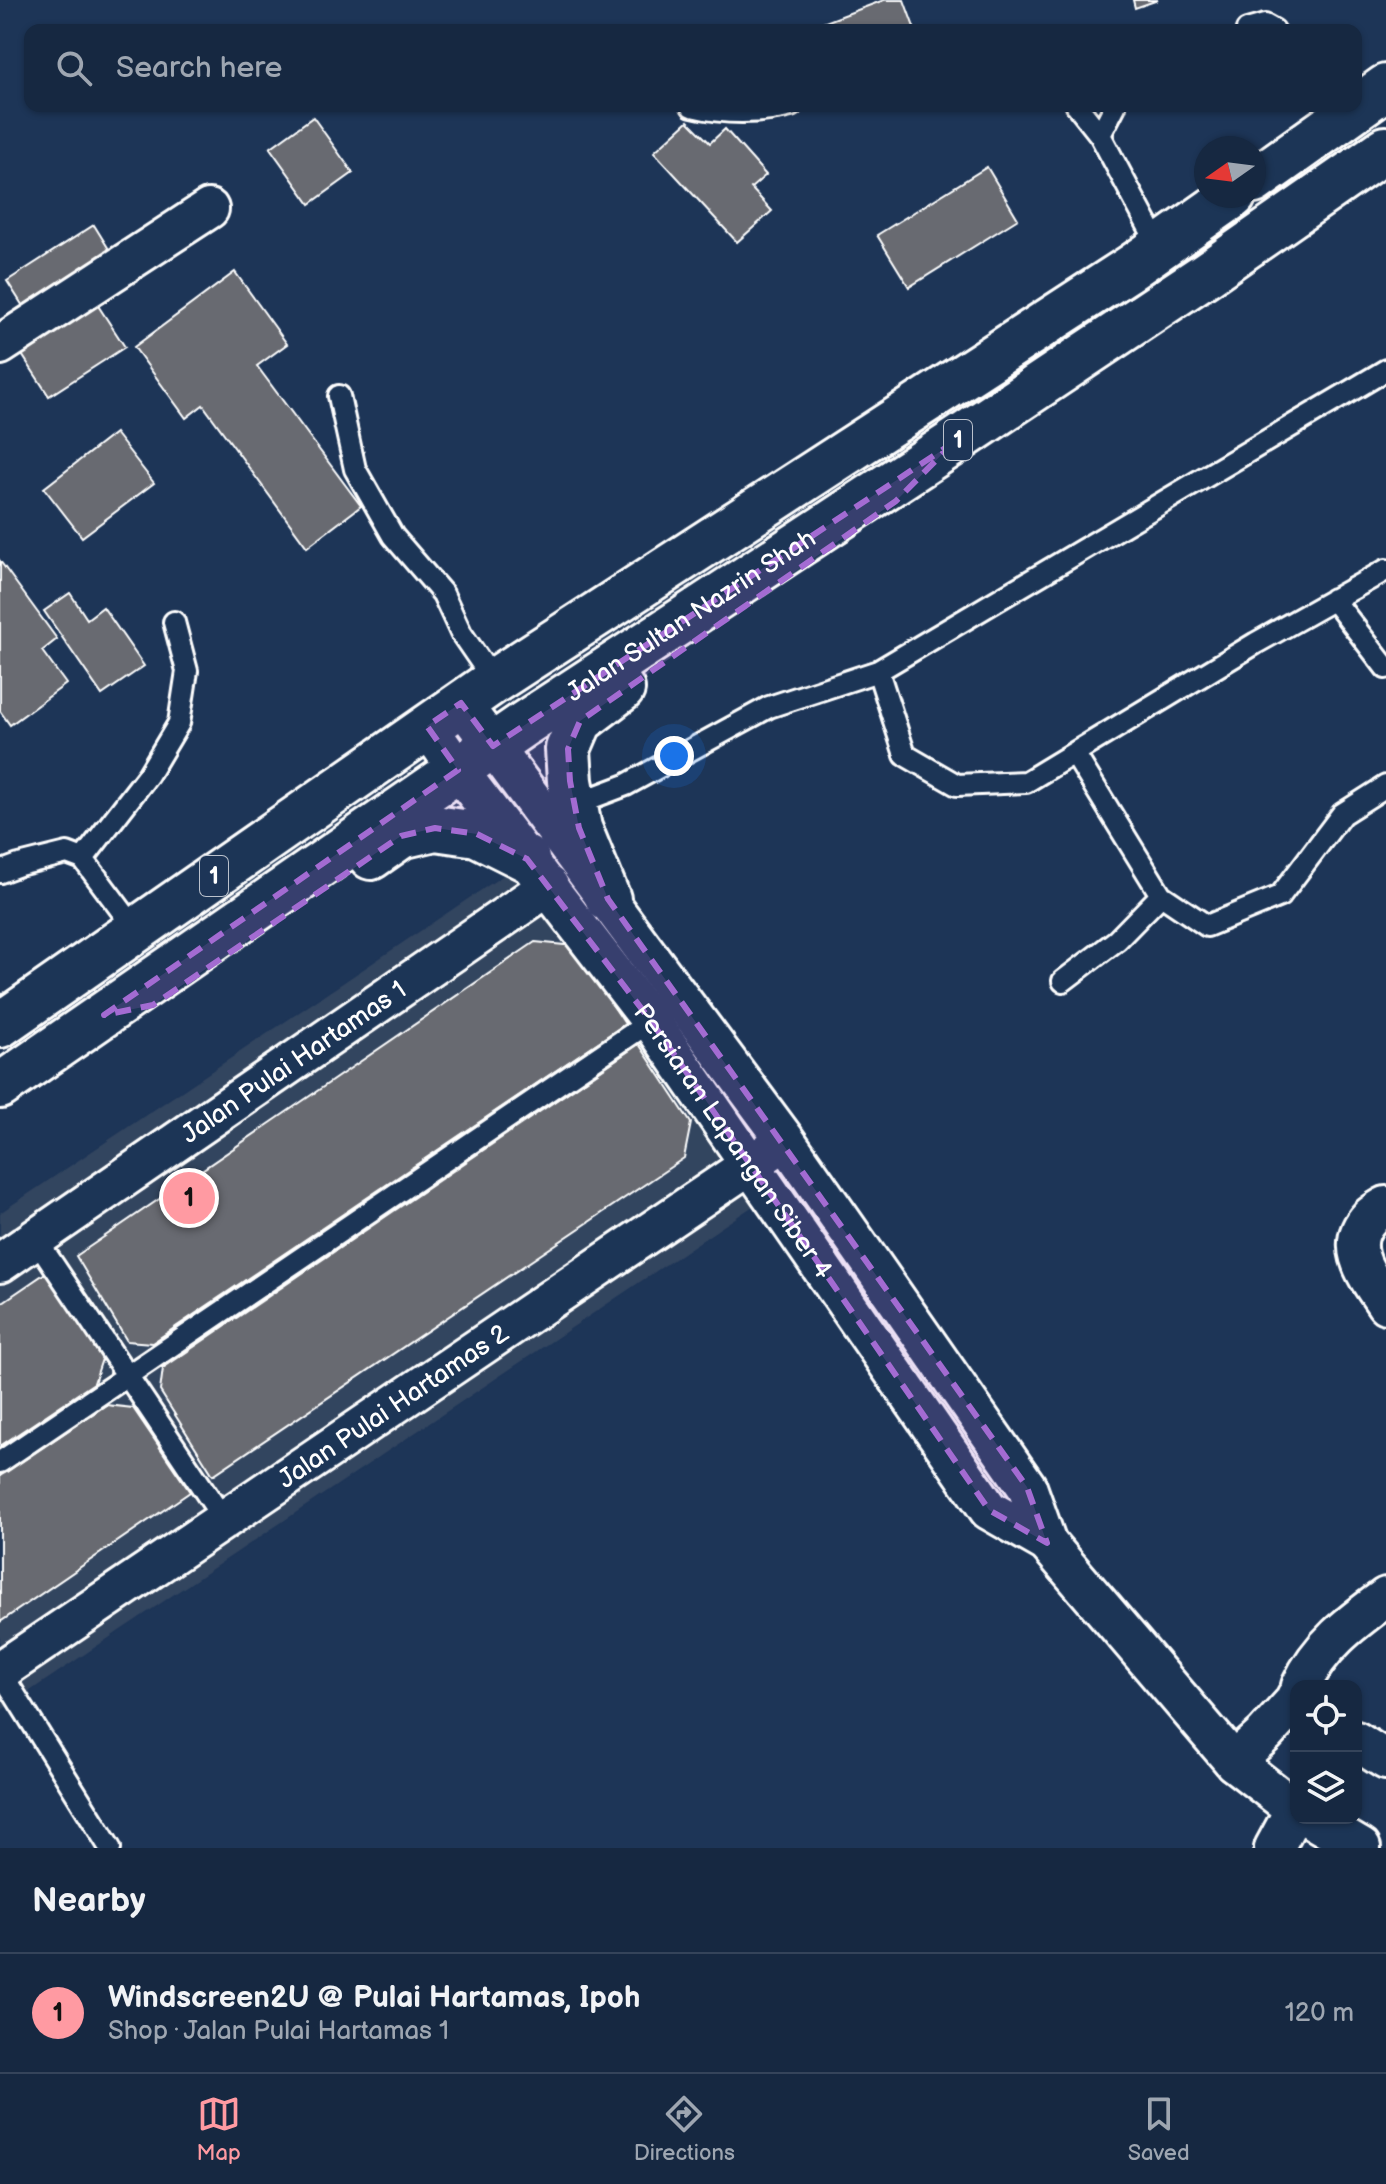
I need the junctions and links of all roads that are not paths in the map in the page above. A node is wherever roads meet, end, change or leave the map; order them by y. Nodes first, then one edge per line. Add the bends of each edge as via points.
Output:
1 (1082, 112) edge
2 (1112, 112) edge
3 (1348, 112) edge
4 (1100, 135) junction
5 (1386, 149) edge
6 (1266, 172) edge
7 (1216, 208) edge
8 (209, 209) dead end
9 (1160, 248) junction
10 (0, 345) edge
11 (1386, 370) edge
12 (339, 396) dead end
13 (953, 443) junction
14 (1386, 570) edge
15 (1333, 599) junction
16 (174, 622) dead end
17 (1386, 668) edge
18 (878, 671) junction
19 (461, 704) junction
20 (1074, 753) junction
21 (476, 758) junction
22 (1386, 786) edge
23 (573, 805) junction
24 (83, 859) junction
25 (0, 872) edge
26 (538, 873) junction
27 (1161, 895) junction
28 (608, 899) junction
29 (136, 930) junction
30 (1063, 981) dead end
31 (104, 1015) junction
32 (651, 1021) junction
33 (0, 1025) edge
34 (0, 1086) edge
35 (786, 1141) junction
36 (749, 1165) junction
37 (1386, 1206) edge
38 (36, 1239) junction
39 (0, 1263) edge
40 (1386, 1304) edge
41 (128, 1376) junction
42 (0, 1462) edge
43 (224, 1520) junction
44 (1047, 1543) junction
45 (1386, 1597) edge
46 (0, 1671) edge
47 (1304, 1680) edge
48 (1290, 1705) edge
49 (1362, 1745) edge
50 (1386, 1760) edge
51 (1234, 1762) junction
52 (1290, 1805) edge
53 (1290, 1820) edge
54 (1320, 1824) edge
55 (110, 1848) edge
56 (1274, 1848) edge
57 (1361, 1848) edge

1 - 4 lane
2 - 4 lane
3 - 6 highway
4 - 9 lane
5 - 13 highway, Jalan Sultan Nazrin Shah / 1
7 - 9 highway, Jalan Sultan Nazrin Shah / 1
8 - 10 street
9 - 19 highway, Jalan Sultan Nazrin Shah / 1
11 - 18 lane
12 - 19 lane via 355,469 393,536 443,594 461,633
13 - 21 highway, Jalan Sultan Nazrin Shah / 1
13 - 23 highway via 884,510 580,721 568,749
14 - 15 lane
15 - 17 lane
15 - 20 lane
16 - 24 lane via 187,671 179,723 148,775
18 - 20 lane via 905,755 957,785 1026,782
18 - 23 lane via 769,707 626,785
19 - 21 street, Persiaran Lapangan Siber 4
19 - 29 highway, Jalan Sultan Nazrin Shah / 1
20 - 27 lane
21 - 26 street, Persiaran Lapangan Siber 4
21 - 28 street, Persiaran Lapangan Siber 4
21 - 31 highway, Jalan Sultan Nazrin Shah / 1
22 - 27 lane via 1342,814 1280,896 1207,926
23 - 28 highway
24 - 25 lane via 67,853
24 - 29 lane
26 - 31 highway via 477,834 435,828 401,836 153,1005
26 - 32 street, Persiaran Lapangan Siber 4
26 - 38 street, Jalan Pulai Hartamas 1
27 - 30 lane via 1117,940
28 - 35 street, Persiaran Lapangan Siber 4
29 - 33 highway, Jalan Sultan Nazrin Shah / 1
31 - 34 highway, Jalan Sultan Nazrin Shah / 1
32 - 36 street, Persiaran Lapangan Siber 4
32 - 41 lane
35 - 36 street, Jalan Pulai Hartamas 2
35 - 44 street, Persiaran Lapangan Siber 4 via 1027,1487
36 - 43 street, Jalan Pulai Hartamas 2
36 - 44 street, Persiaran Lapangan Siber 4 via 989,1510
37 - 40 street via 1369,1218 1357,1239 1360,1264
38 - 39 street, Jalan Pulai Hartamas 1
38 - 41 lane
41 - 42 lane
41 - 43 lane
43 - 46 street, Jalan Pulai Hartamas 2
44 - 51 street, Persiaran Lapangan Siber 4
45 - 47 street via 1323,1648
46 - 55 lane
48 - 51 street
49 - 50 street
51 - 52 street, Persiaran Lapangan Siber 4
53 - 56 street
54 - 57 street

